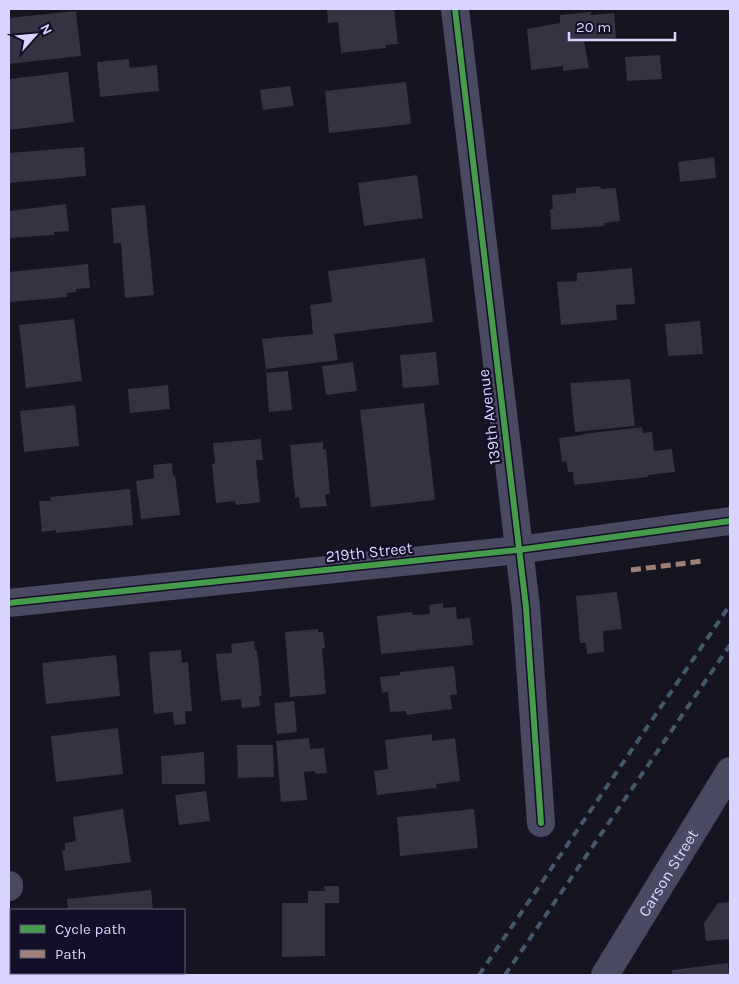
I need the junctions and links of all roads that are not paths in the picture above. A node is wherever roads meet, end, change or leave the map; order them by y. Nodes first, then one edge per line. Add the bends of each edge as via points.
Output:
1 (456, 9) edge
2 (730, 522) edge
3 (518, 550) junction
4 (9, 603) edge
5 (730, 771) edge
6 (541, 824) dead end
7 (605, 975) edge

1 - 3 street, 139th Avenue
2 - 3 street, 219th Street
3 - 4 street, 219th Street
3 - 6 street, 139th Avenue via 526,607
5 - 7 street, Carson Street

